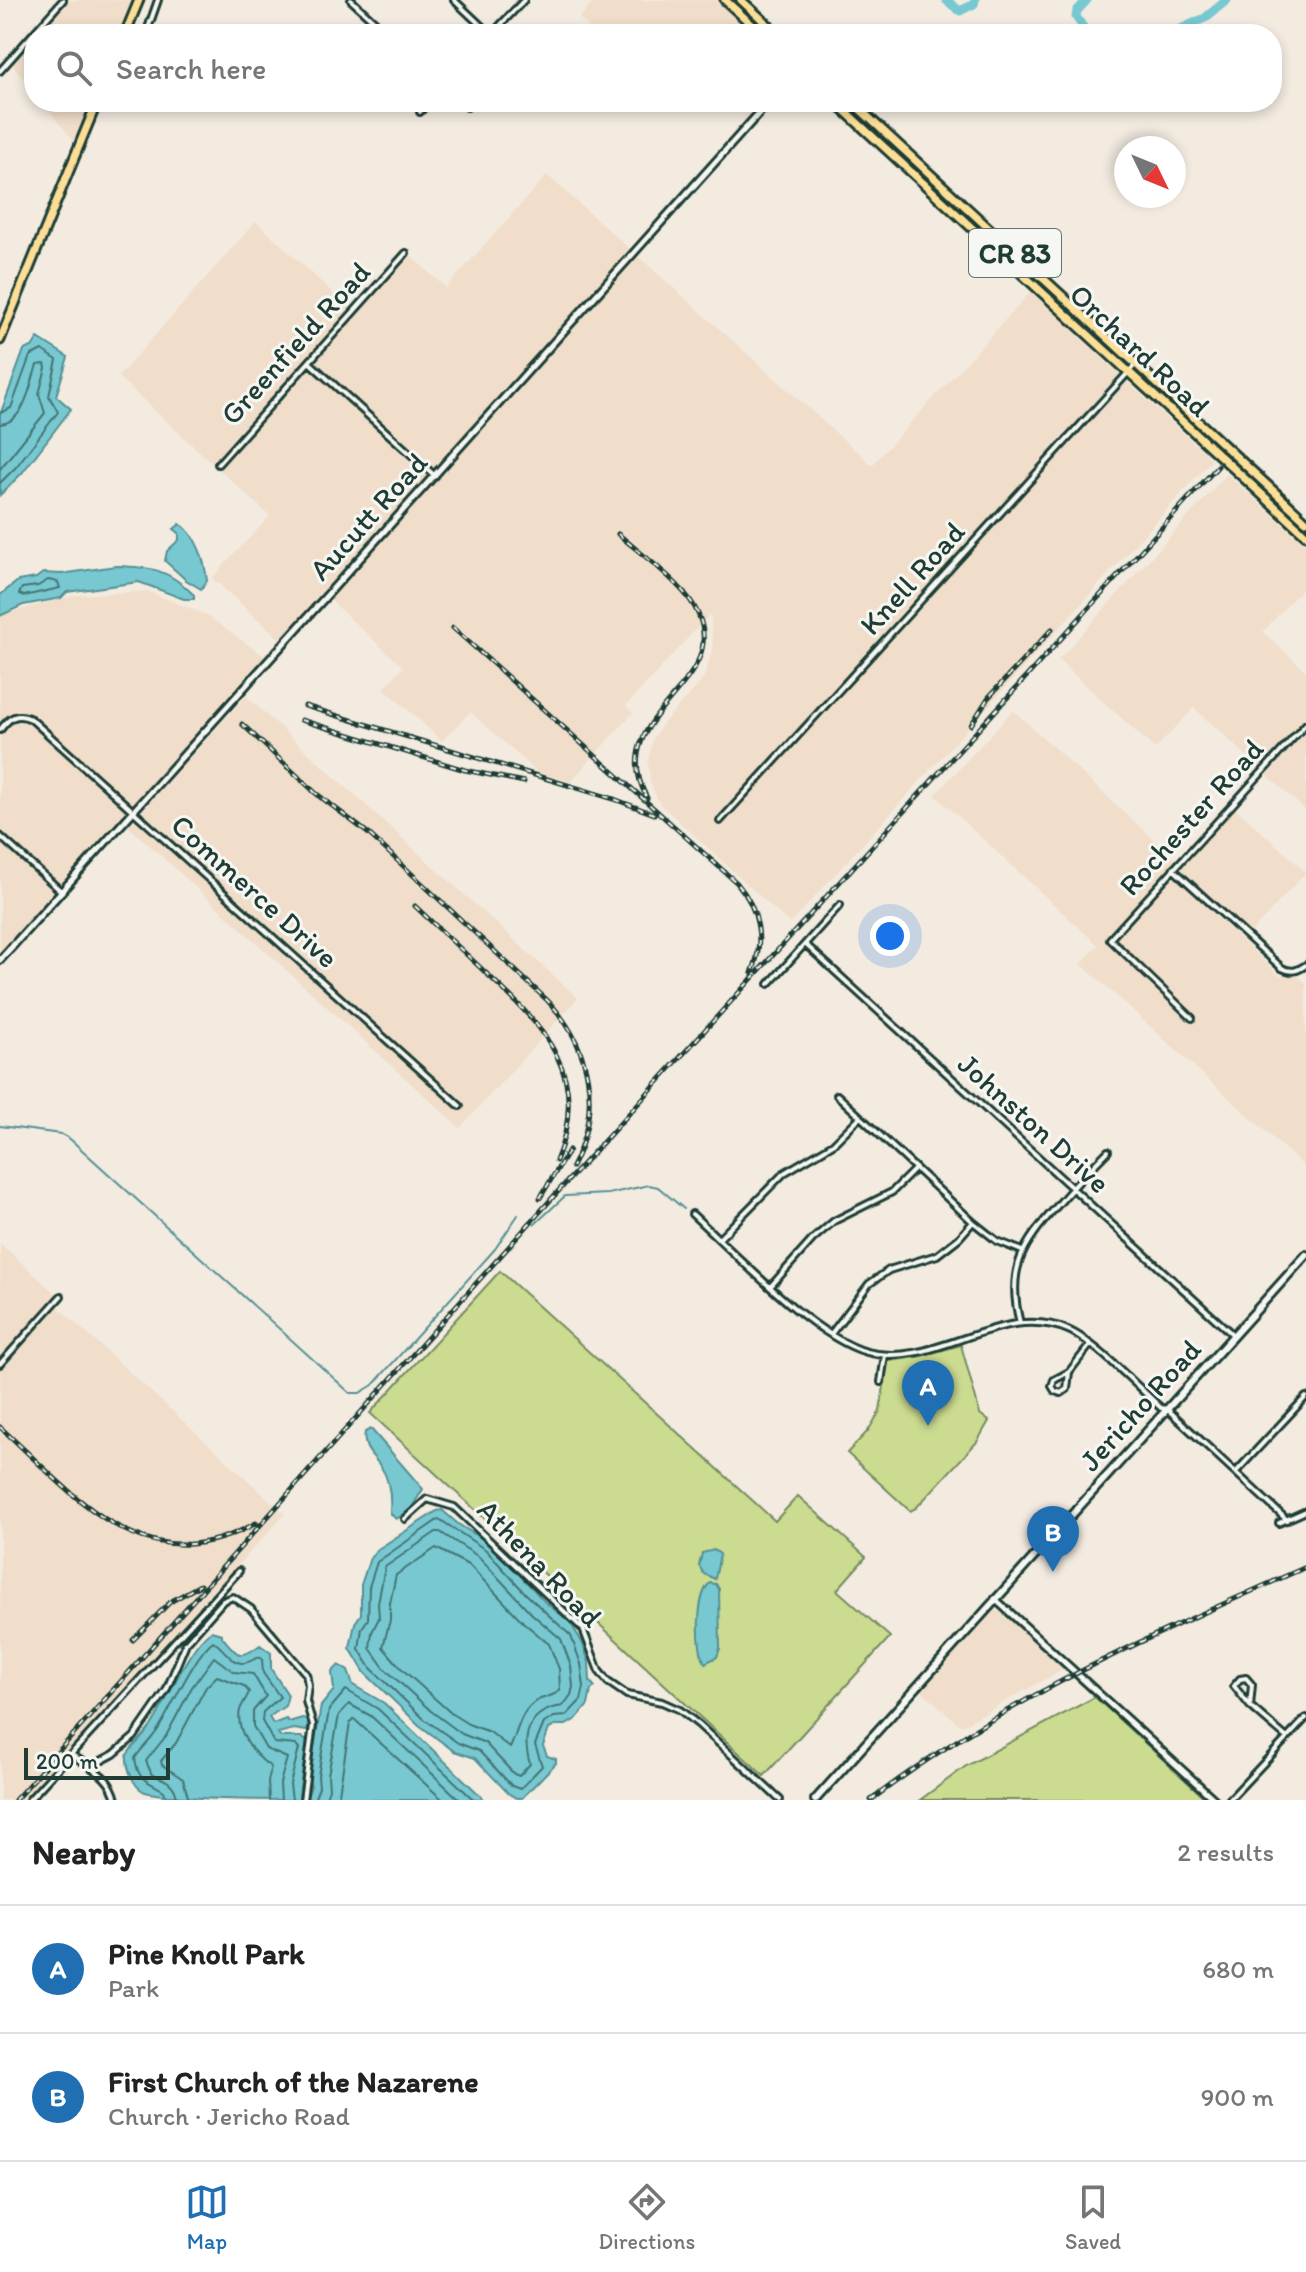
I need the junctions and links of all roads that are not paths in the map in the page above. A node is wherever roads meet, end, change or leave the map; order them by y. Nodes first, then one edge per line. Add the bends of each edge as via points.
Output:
1 (63, 0) edge
2 (139, 0) edge
3 (158, 0) edge
4 (351, 0) edge
5 (454, 0) edge
6 (524, 0) edge
7 (725, 0) edge
8 (741, 0) edge
9 (42, 24) edge
10 (129, 24) edge
11 (150, 24) edge
12 (377, 24) edge
13 (480, 24) edge
14 (501, 24) edge
15 (751, 24) edge
16 (767, 24) edge
17 (24, 44) edge
18 (0, 71) edge
19 (93, 112) edge
20 (760, 112) edge
21 (846, 112) edge
22 (863, 112) edge
23 (406, 253) dead end
24 (0, 340) edge
25 (309, 362) junction
26 (1136, 364) junction
27 (1129, 372) junction
28 (218, 464) dead end
29 (435, 476) junction
30 (1306, 521) edge
31 (1306, 535) edge
32 (1306, 724) edge
33 (0, 730) edge
34 (134, 811) junction
35 (720, 821) dead end
36 (0, 836) edge
37 (1173, 869) junction
38 (62, 892) junction
39 (840, 905) dead end
40 (805, 944) junction
41 (0, 960) edge
42 (1306, 965) edge
43 (769, 984) dead end
44 (1192, 1018) dead end
45 (837, 1095) dead end
46 (460, 1106) dead end
47 (860, 1117) junction
48 (1108, 1151) dead end
49 (915, 1169) junction
50 (1072, 1189) junction
51 (692, 1214) dead end
52 (973, 1222) junction
53 (719, 1239) junction
54 (1022, 1251) junction
55 (1306, 1255) edge
56 (771, 1286) junction
57 (61, 1296) dead end
58 (1020, 1323) junction
59 (831, 1334) junction
60 (1233, 1335) junction
61 (1090, 1345) junction
62 (885, 1355) junction
63 (0, 1364) edge
64 (1069, 1372) junction
65 (881, 1382) dead end
66 (1306, 1397) edge
67 (1301, 1402) junction
68 (1306, 1407) edge
69 (1167, 1409) junction
70 (1236, 1472) junction
71 (1306, 1511) edge
72 (405, 1519) dead end
73 (1287, 1520) junction
74 (1279, 1523) dead end
75 (239, 1571) dead end
76 (995, 1599) junction
77 (1250, 1706) junction
78 (1306, 1718) edge
79 (1287, 1738) junction
80 (71, 1754) junction
81 (87, 1765) junction
82 (29, 1800) edge
83 (116, 1800) edge
84 (303, 1800) edge
85 (780, 1800) edge
86 (815, 1800) edge
87 (1215, 1800) edge
88 (1229, 1800) edge

1 - 9 street
2 - 10 main road
3 - 11 street
4 - 12 street
5 - 13 street
6 - 14 street
7 - 15 main road
8 - 16 main road
17 - 18 street
19 - 24 main road
20 - 29 street, Aucutt Road
21 - 27 main road, Orchard Road / CR 83
22 - 26 main road, Orchard Road / CR 83
23 - 25 street, Greenfield Road
25 - 28 street, Greenfield Road
25 - 29 street
26 - 27 street, Knell Road
26 - 30 main road, Orchard Road / CR 83
27 - 31 main road, Orchard Road / CR 83
27 - 35 street, Knell Road
29 - 34 street, Aucutt Road
32 - 37 street, Rochester Road
33 - 34 street, Commerce Drive via 16,716 31,719
34 - 38 street, Aucutt Road
34 - 46 street, Commerce Drive
36 - 38 street
37 - 42 street via 1282,968 1289,972
37 - 44 street, Rochester Road via 1110,939
38 - 41 street, Aucutt Road
39 - 40 street
40 - 43 street
40 - 50 street, Johnston Drive
45 - 47 street
47 - 49 street
47 - 53 street via 833,1144 784,1173
48 - 50 street
49 - 52 street
49 - 56 street via 892,1192 834,1221
50 - 54 street
50 - 60 street, Johnston Drive
51 - 53 street
52 - 54 street via 997,1241
52 - 59 street via 937,1255 889,1270 869,1284
53 - 56 street
54 - 58 street via 1015,1285
55 - 60 main road, Jericho Road
56 - 59 street
57 - 63 street
58 - 61 street via 1054,1325
58 - 62 street via 920,1353
59 - 62 street via 855,1348
60 - 69 main road, Jericho Road
61 - 64 street
61 - 69 street
62 - 65 street
64 - 64 street via 1052,1383 1058,1393 1067,1389
66 - 67 street
67 - 68 street
67 - 70 street
69 - 70 street
69 - 76 main road, Jericho Road
70 - 73 street
71 - 73 street
72 - 85 street, Athena Road via 427,1499 454,1507 583,1629 608,1682 627,1695 680,1710
73 - 74 street
75 - 80 street
76 - 86 main road, Jericho Road
76 - 87 street
77 - 77 street via 1252,1685 1243,1677 1234,1686
77 - 79 street
78 - 79 street
79 - 88 street
80 - 81 street
80 - 82 street
81 - 83 street via 111,1784
81 - 84 street via 114,1754 141,1729 166,1691 186,1643 223,1601 233,1597 251,1609 306,1674 313,1725

